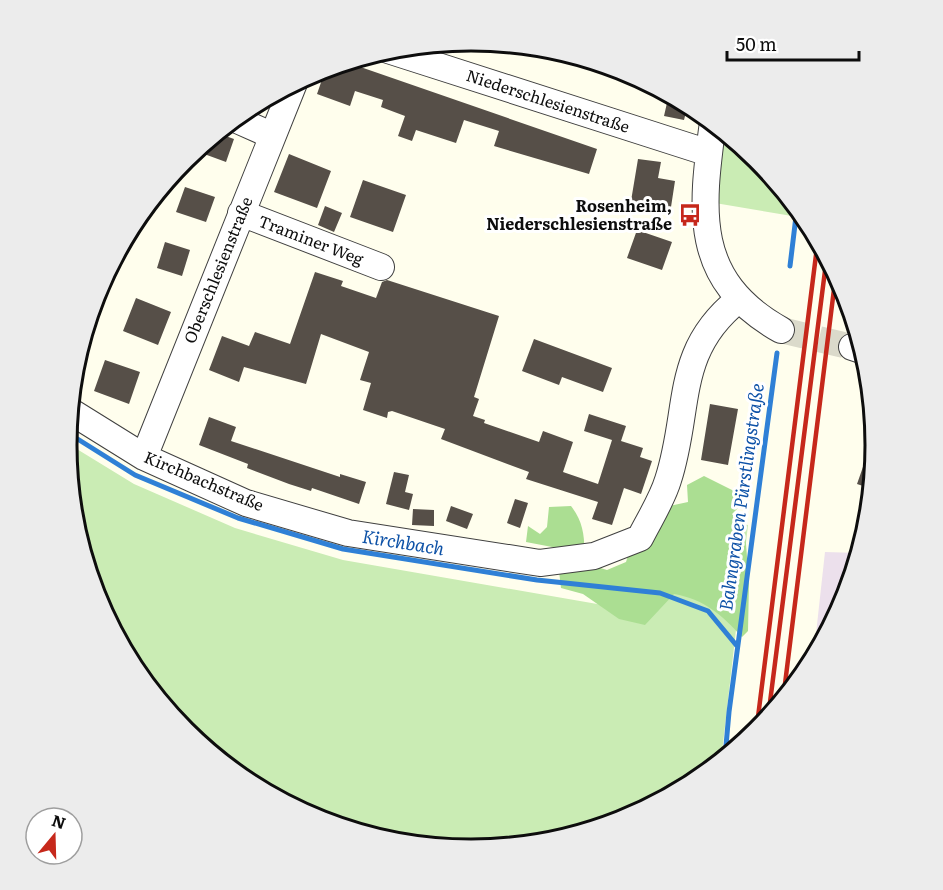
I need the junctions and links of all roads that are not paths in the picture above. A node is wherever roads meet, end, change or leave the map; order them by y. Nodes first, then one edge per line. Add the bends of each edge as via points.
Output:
1 (408, 56) edge
2 (288, 97) edge
3 (244, 123) edge
4 (712, 133) edge
5 (271, 135) junction
6 (709, 153) junction
7 (242, 213) junction
8 (381, 267) dead end
9 (738, 300) junction
10 (781, 330) tunnel mouth
11 (78, 416) edge
12 (144, 457) junction

1 - 6 street, Niederschlesienstraße
2 - 5 street, Oberschlesienstraße
3 - 5 street
4 - 6 street
5 - 7 street, Oberschlesienstraße
6 - 9 street via 707,231 712,256
7 - 8 street, Traminer Weg
7 - 12 street, Oberschlesienstraße
9 - 10 street
9 - 12 street, Kirchbachstraße via 710,328 695,352 668,481 640,538 594,556 540,563 348,533 246,503
11 - 12 street, Kirchbachstraße

